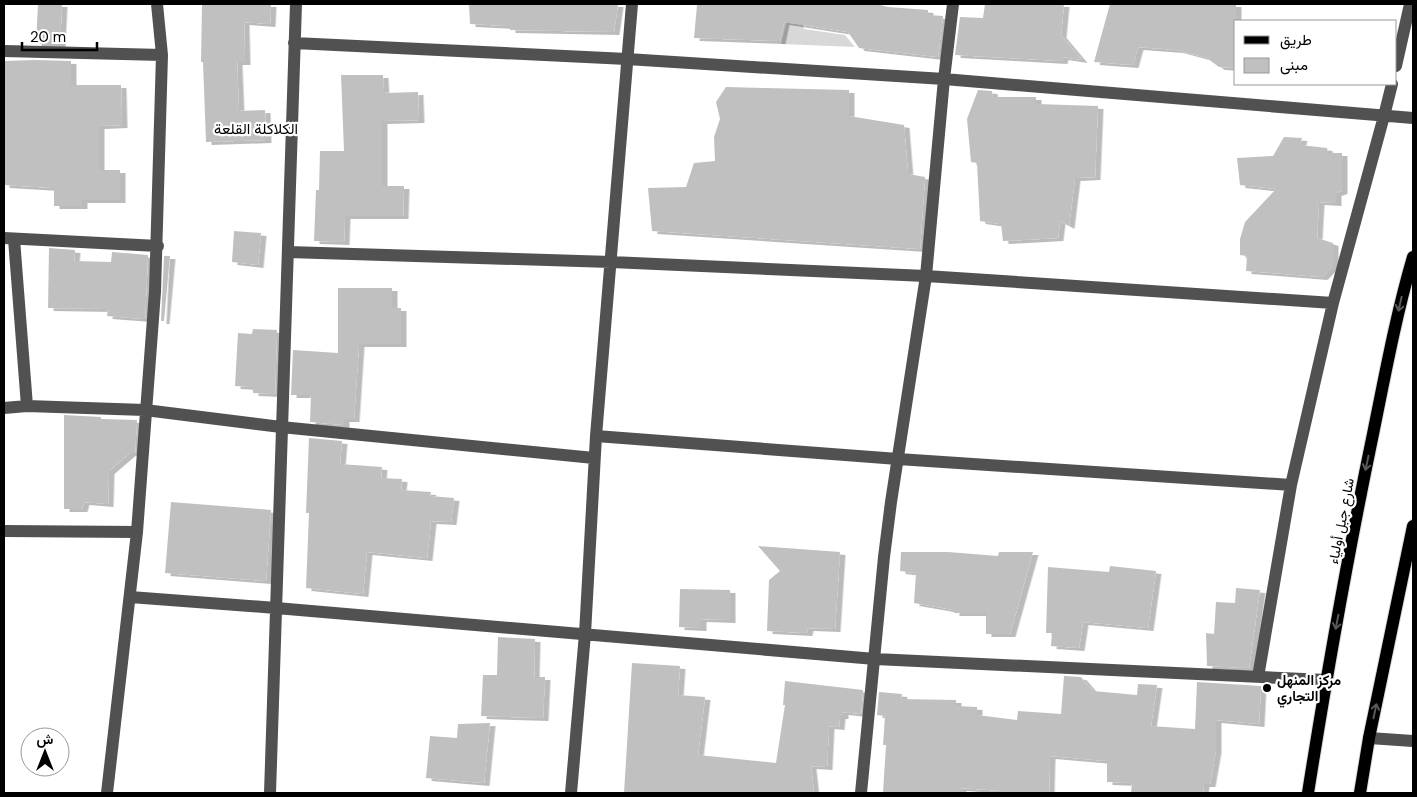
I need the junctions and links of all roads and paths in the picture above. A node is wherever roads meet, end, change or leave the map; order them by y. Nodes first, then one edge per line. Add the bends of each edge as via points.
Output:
1 (157, 4) edge
2 (296, 4) edge
3 (632, 4) edge
4 (953, 4) edge
5 (1410, 4) edge
6 (294, 43) junction
7 (4, 51) edge
8 (162, 55) junction
9 (627, 59) junction
10 (1397, 62) edge
11 (944, 79) junction
12 (1392, 85) edge
13 (1384, 116) junction
14 (1413, 118) edge
15 (9, 239) edge
16 (158, 246) junction
17 (288, 252) junction
18 (1413, 257) edge
19 (611, 262) junction
20 (926, 276) junction
21 (1332, 303) junction
22 (27, 406) junction
23 (4, 408) edge
24 (146, 410) junction
25 (281, 426) junction
26 (596, 436) junction
27 (594, 458) junction
28 (898, 460) junction
29 (1291, 484) junction
30 (1413, 526) edge
31 (4, 531) edge
32 (136, 532) junction
33 (130, 597) junction
34 (276, 608) junction
35 (584, 634) junction
36 (875, 659) junction
37 (1258, 677) junction
38 (1326, 680) junction
39 (1369, 738) junction
40 (1413, 741) edge
41 (107, 793) edge
42 (270, 793) edge
43 (571, 793) edge
44 (861, 793) edge
45 (1308, 793) edge
46 (1360, 793) edge

1 - 8 street
2 - 6 street
3 - 9 street
4 - 11 street
5 - 10 street
6 - 9 street
6 - 17 street
7 - 8 street
8 - 16 street
9 - 11 street
9 - 19 street
11 - 13 street
11 - 20 street
12 - 13 street
13 - 14 street
13 - 21 street
15 - 16 street
15 - 22 street
16 - 24 street
17 - 19 street
17 - 25 street
18 -> 38 main road, شارع جبل أولياء via 1400,300
19 - 20 street
19 - 26 street
20 - 21 street
20 - 28 street
21 - 29 street
22 - 23 street
22 - 24 street
24 - 25 street
24 - 32 street
25 - 27 street
25 - 34 street
26 - 27 street
26 - 28 street
27 - 35 street
28 - 29 street
28 - 36 street via 884,558
29 - 37 street
39 -> 30 main road
31 - 32 street
32 - 33 street
33 - 34 street
33 - 41 street
34 - 35 street
34 - 42 street
35 - 36 street
35 - 43 street
36 - 37 street
36 - 44 street
37 - 38 street
38 - 45 main road, شارع جبل أولياء
39 - 40 street
39 - 46 main road

